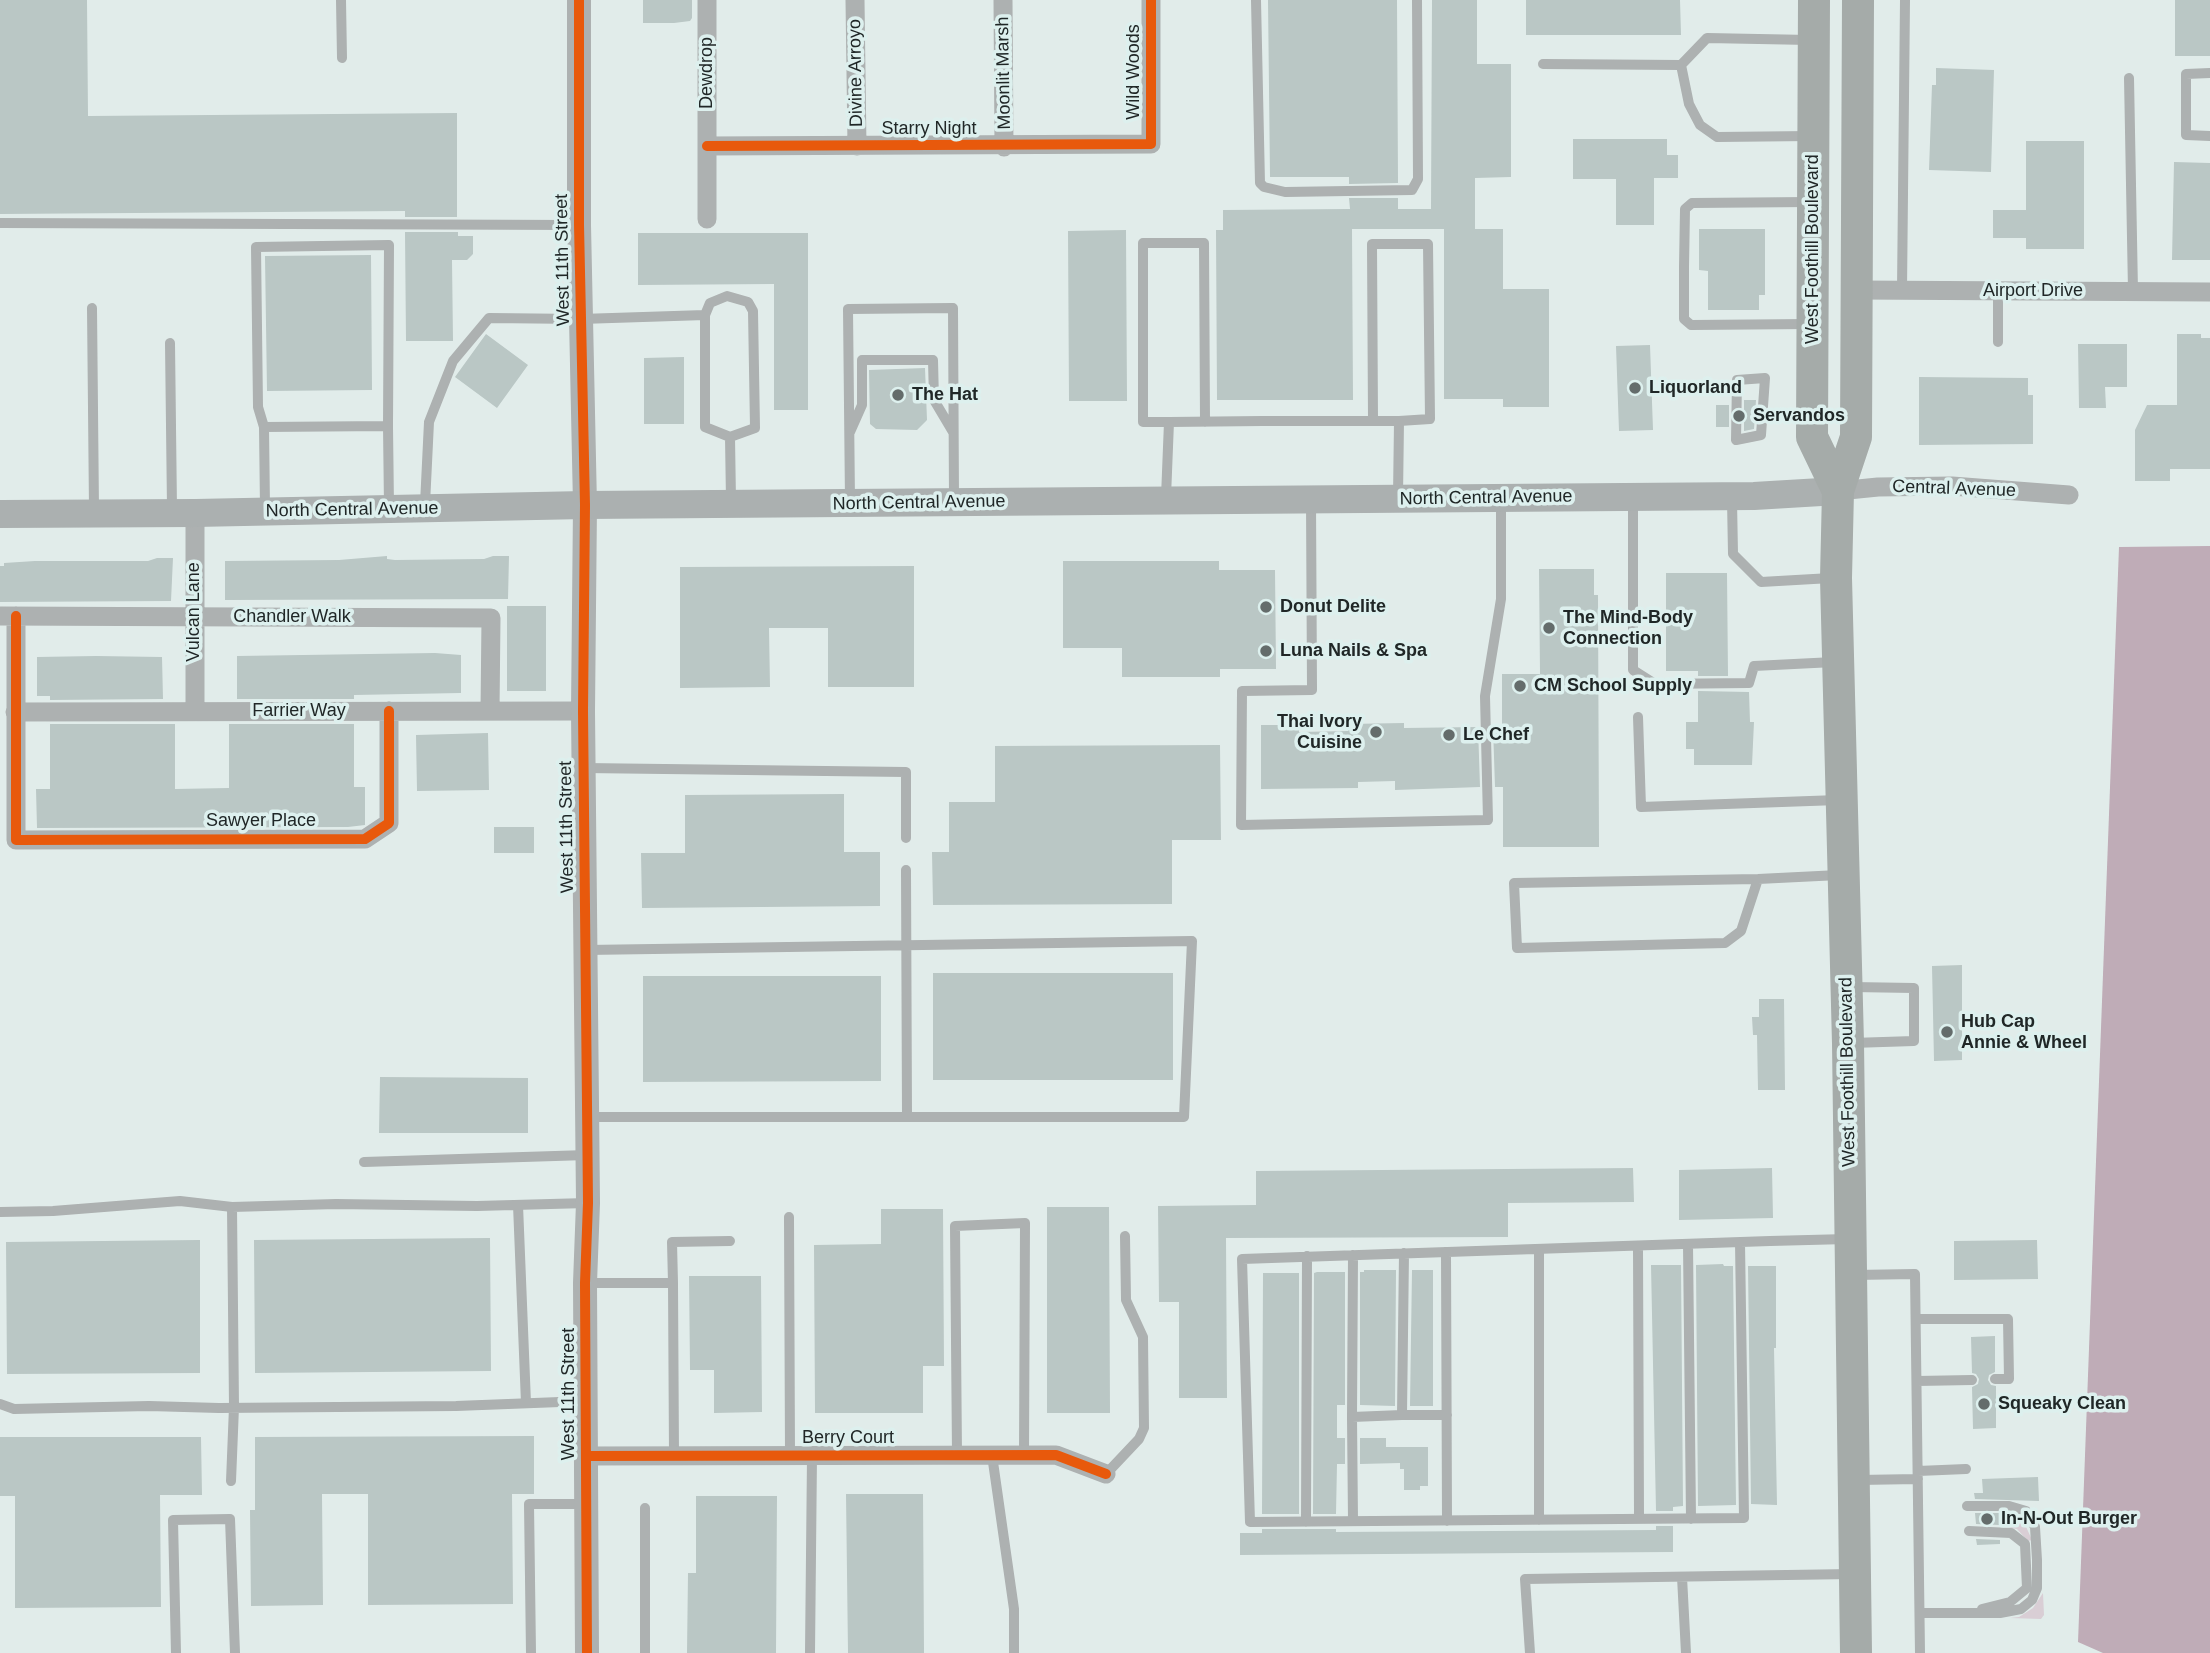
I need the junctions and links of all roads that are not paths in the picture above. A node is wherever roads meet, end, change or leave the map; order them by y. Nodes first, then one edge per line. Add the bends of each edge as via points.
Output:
1 (341, 0) edge
2 (579, 0) edge
3 (708, 0) edge
4 (855, 0) edge
5 (1003, 0) edge
6 (1151, 0) edge
7 (1256, 0) edge
8 (1416, 0) edge
9 (1814, 0) edge
10 (1858, 0) edge
11 (1905, 0) edge
12 (1814, 40) junction
13 (342, 58) dead end
14 (1543, 64) dead end
15 (1681, 65) junction
16 (2210, 74) edge
17 (2129, 78) dead end
18 (1813, 135) junction
19 (2210, 136) edge
20 (1151, 144) joint
21 (708, 146) junction
22 (857, 146) junction
23 (1004, 147) junction
24 (1857, 195) junction
25 (1813, 202) junction
26 (707, 219) dead end
27 (0, 223) edge
28 (579, 225) junction
29 (1856, 290) junction
30 (1902, 290) junction
31 (1998, 291) junction
32 (2133, 291) junction
33 (2210, 292) edge
34 (92, 308) dead end
35 (705, 315) junction
36 (581, 319) junction
37 (1812, 324) junction
38 (1998, 342) dead end
39 (170, 343) dead end
40 (1373, 421) junction
41 (1399, 421) junction
42 (1169, 422) junction
43 (1205, 422) junction
44 (388, 426) junction
45 (264, 427) junction
46 (954, 432) junction
47 (849, 433) junction
48 (730, 437) junction
49 (1736, 440) joint
50 (1838, 491) junction
51 (2070, 495) dead end
52 (1633, 496) junction
53 (1732, 496) junction
54 (1501, 498) junction
55 (1398, 499) junction
56 (1311, 500) junction
57 (1166, 501) junction
58 (954, 503) junction
59 (850, 504) junction
60 (585, 505) junction
61 (731, 505) junction
62 (425, 508) junction
63 (389, 509) junction
64 (265, 512) junction
65 (183, 513) junction
66 (0, 514) edge
67 (94, 514) junction
68 (1836, 578) junction
69 (8, 616) edge
70 (194, 617) junction
71 (1838, 662) junction
72 (195, 710) junction
73 (583, 710) junction
74 (389, 711) junction
75 (490, 711) junction
76 (16, 712) junction
77 (1638, 717) dead end
78 (584, 768) junction
79 (1842, 799) junction
80 (906, 838) dead end
81 (906, 870) dead end
82 (1843, 875) junction
83 (1758, 879) junction
84 (905, 945) junction
85 (585, 950) junction
86 (1846, 987) junction
87 (1848, 1043) junction
88 (907, 1116) junction
89 (586, 1117) junction
90 (587, 1155) junction
91 (364, 1162) dead end
92 (587, 1203) junction
93 (518, 1205) junction
94 (232, 1207) junction
95 (0, 1212) edge
96 (789, 1217) dead end
97 (1125, 1236) dead end
98 (1851, 1239) junction
99 (730, 1241) dead end
100 (1740, 1242) junction
101 (1688, 1244) junction
102 (1639, 1246) junction
103 (1539, 1249) junction
104 (1446, 1252) junction
105 (1404, 1253) junction
106 (1353, 1255) junction
107 (1307, 1256) junction
108 (1851, 1275) junction
109 (585, 1283) junction
110 (673, 1283) junction
111 (1916, 1319) junction
112 (1995, 1379) dead end
113 (1972, 1380) dead end
114 (1917, 1381) junction
115 (586, 1401) junction
116 (526, 1403) junction
117 (0, 1404) edge
118 (234, 1407) junction
119 (1402, 1415) junction
120 (1447, 1415) junction
121 (1352, 1417) junction
122 (957, 1455) junction
123 (992, 1455) junction
124 (1024, 1455) junction
125 (587, 1456) junction
126 (674, 1456) junction
127 (790, 1456) junction
128 (812, 1456) junction
129 (1966, 1469) dead end
130 (1106, 1474) joint
131 (1918, 1475) junction
132 (1854, 1480) junction
133 (231, 1481) dead end
134 (586, 1504) junction
135 (1967, 1506) dead end
136 (645, 1508) dead end
137 (1639, 1519) junction
138 (1691, 1519) junction
139 (1539, 1520) junction
140 (1353, 1521) junction
141 (1447, 1521) junction
142 (1306, 1522) junction
143 (1969, 1531) dead end
144 (1856, 1574) junction
145 (1682, 1577) junction
146 (1968, 1612) junction
147 (1920, 1613) junction
148 (176, 1653) edge
149 (235, 1653) edge
150 (531, 1653) edge
151 (587, 1653) edge
152 (645, 1653) edge
153 (810, 1653) edge
154 (1014, 1653) edge
155 (1530, 1653) edge
156 (1686, 1653) edge
157 (1856, 1653) edge
158 (1920, 1653) edge

1 - 13 lane
2 - 28 street, West 11th Street
3 - 21 street, Dewdrop
4 - 22 street, Divine Arroyo
5 - 23 street, Moonlit Marsh
6 - 20 street, Wild Woods
7 - 8 lane via 1260,183 1286,192 1412,190 1418,179
9 - 12 main road, West Foothill Boulevard
10 - 24 main road, West Foothill Boulevard
11 - 30 lane
12 - 15 lane via 1707,38
12 - 18 main road, West Foothill Boulevard
12 - 24 main road via 1831,50 1835,63 1837,173
14 - 15 lane
15 - 18 lane via 1689,104 1700,125 1717,137
16 - 19 lane via 2186,74 2186,135
17 - 32 lane
18 - 25 main road, West Foothill Boulevard
20 - 23 street, Starry Night
21 - 22 street, Starry Night
21 - 26 street, Dewdrop
22 - 23 street, Starry Night
24 - 29 main road, West Foothill Boulevard
25 - 37 main road, West Foothill Boulevard
25 - 37 lane via 1692,203 1685,209 1684,318 1691,325
27 - 28 lane
28 - 36 street, West 11th Street
29 - 30 street, Airport Drive
29 - 50 main road, West Foothill Boulevard via 1856,437
30 - 31 street, Airport Drive
31 - 32 street, Airport Drive
31 - 38 lane
32 - 33 street, Airport Drive
34 - 67 lane
35 - 36 lane
35 - 48 lane via 705,427
35 - 48 lane via 710,303 727,296 748,302 753,311 755,428
36 - 60 street, West 11th Street
36 - 62 lane via 489,318 453,361 429,422
37 - 50 main road, West Foothill Boulevard via 1812,437
39 - 65 lane
40 - 41 lane
40 - 41 lane via 1372,244 1428,244 1430,419
40 - 43 lane
41 - 55 lane
42 - 43 lane
42 - 43 lane via 1143,422 1143,243 1204,243
42 - 57 lane
44 - 45 lane
44 - 45 lane via 389,245 256,247 258,407
44 - 63 lane
45 - 64 lane
46 - 47 lane via 934,400 933,360 862,360 862,405
46 - 47 lane via 953,308 848,309
46 - 58 lane
47 - 59 lane
48 - 61 lane
49 - 49 lane via 1760,435 1765,377 1737,380
50 - 51 street, Central Avenue via 1952,486
50 - 53 main road, North Central Avenue
50 - 68 main road, West Foothill Boulevard
52 - 53 main road, North Central Avenue
52 - 54 main road, North Central Avenue
52 - 71 lane via 1633,670 1655,684 1749,683 1754,666
53 - 68 lane via 1733,554 1761,582
54 - 55 main road, North Central Avenue
54 - 56 lane via 1501,599 1485,696 1488,820 1241,825 1242,691 1312,690
55 - 56 main road, North Central Avenue
56 - 57 main road, North Central Avenue
57 - 58 main road, North Central Avenue
58 - 59 main road, North Central Avenue
59 - 61 main road, North Central Avenue
60 - 61 main road, North Central Avenue
60 - 62 main road, North Central Avenue
60 - 73 street, West 11th Street
62 - 63 main road, North Central Avenue
63 - 64 main road, North Central Avenue
64 - 65 main road, North Central Avenue
65 - 67 main road, North Central Avenue
65 - 70 street, Vulcan Lane
66 - 67 main road, North Central Avenue
68 - 71 main road, West Foothill Boulevard
69 - 70 street, Chandler Walk
69 - 76 street
70 - 72 street, Vulcan Lane
70 - 75 street, Chandler Walk via 491,618
71 - 79 main road, West Foothill Boulevard
72 - 74 street, Farrier Way
72 - 76 street, Farrier Way
73 - 75 street, Farrier Way
73 - 78 street, West 11th Street
74 - 75 street, Farrier Way
74 - 76 street, Sawyer Place via 389,824 365,839 16,840
77 - 79 lane via 1641,807
78 - 80 lane via 906,772
78 - 85 street, West 11th Street
79 - 82 main road, West Foothill Boulevard
81 - 84 lane
82 - 83 lane
82 - 86 main road, West Foothill Boulevard
83 - 83 lane via 1741,931 1725,943 1517,948 1514,883
84 - 85 lane
84 - 88 lane
84 - 88 lane via 1192,941 1184,1116
85 - 89 street, West 11th Street
86 - 87 main road, West Foothill Boulevard
86 - 87 lane via 1914,988 1914,1041
87 - 98 main road, West Foothill Boulevard
88 - 89 lane
89 - 90 street, West 11th Street
90 - 91 lane
90 - 92 street, West 11th Street
92 - 93 lane
92 - 109 street, West 11th Street
93 - 94 lane
93 - 116 lane
94 - 95 lane via 180,1201
94 - 118 lane
96 - 127 lane
97 - 130 lane via 1126,1300 1143,1338 1144,1428
98 - 100 lane
98 - 108 main road, West Foothill Boulevard
99 - 110 lane via 672,1241
100 - 101 lane
100 - 138 lane via 1744,1518
101 - 102 lane
101 - 138 lane
102 - 103 lane
102 - 137 lane
103 - 104 lane
103 - 139 lane
104 - 105 lane
104 - 120 lane
105 - 106 lane
105 - 119 lane
106 - 107 lane
106 - 121 lane
107 - 142 lane
107 - 142 lane via 1242,1259 1250,1522
108 - 111 lane via 1915,1274
108 - 132 main road, West Foothill Boulevard
109 - 110 lane
109 - 115 street, West 11th Street
110 - 126 lane
111 - 112 lane via 2008,1319 2009,1379
111 - 114 lane
113 - 114 lane
114 - 131 lane
115 - 116 lane
115 - 125 street, West 11th Street
116 - 118 lane
117 - 118 lane via 14,1409
118 - 133 lane
119 - 120 lane
119 - 121 lane
120 - 141 lane
121 - 140 lane
122 - 123 street, Berry Court
122 - 124 lane via 955,1226 1025,1223
122 - 128 street, Berry Court
123 - 124 street, Berry Court
123 - 154 lane via 1014,1609
124 - 130 street, Berry Court via 1056,1455
125 - 126 street, Berry Court
125 - 134 street, West 11th Street
126 - 127 street, Berry Court
127 - 128 street, Berry Court
128 - 153 lane
129 - 131 lane
131 - 132 lane
131 - 147 lane
132 - 144 main road, West Foothill Boulevard
134 - 150 lane via 529,1504
134 - 151 street, West 11th Street
135 - 146 lane via 2009,1506 2026,1511 2035,1527 2037,1560 2037,1588 2021,1609
136 - 152 lane
137 - 138 lane
137 - 139 lane
139 - 141 lane
140 - 141 lane
140 - 142 lane
143 - 146 lane via 2011,1533 2019,1538 2025,1544 2027,1588 2010,1602
144 - 145 lane
144 - 157 main road, West Foothill Boulevard
145 - 155 lane via 1525,1580
145 - 156 lane
146 - 147 lane
147 - 158 lane
148 - 149 lane via 173,1520 230,1519

